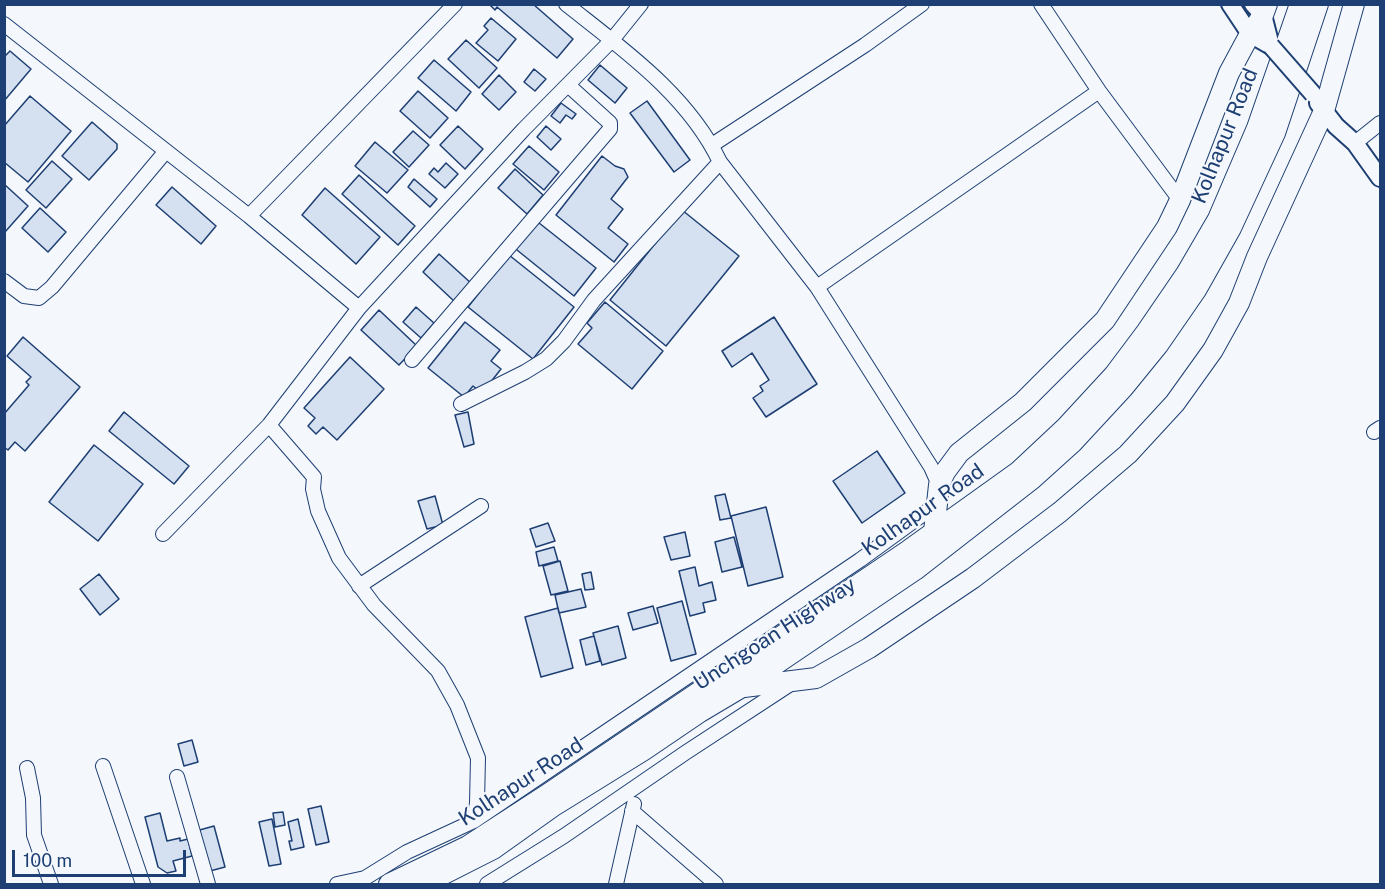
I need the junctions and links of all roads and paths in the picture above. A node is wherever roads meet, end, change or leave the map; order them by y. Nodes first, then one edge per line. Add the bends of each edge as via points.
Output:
1 (455, 4) edge
2 (566, 4) edge
3 (641, 4) edge
4 (922, 4) edge
5 (1041, 4) edge
6 (1230, 4) edge
7 (1300, 4) edge
8 (1318, 4) edge
9 (1354, 4) edge
10 (1261, 8) edge
11 (4, 24) edge
12 (1250, 34) junction
13 (612, 40) junction
14 (1271, 46) junction
15 (568, 85) junction
16 (1099, 91) junction
17 (1324, 111) junction
18 (1380, 123) edge
19 (1355, 143) junction
20 (712, 145) junction
21 (166, 151) junction
22 (720, 162) junction
23 (1380, 178) edge
24 (1180, 200) junction
25 (249, 216) junction
26 (4, 281) edge
27 (818, 287) junction
28 (359, 308) junction
29 (412, 360) dead end
30 (461, 404) dead end
31 (269, 425) junction
32 (938, 494) junction
33 (481, 506) dead end
34 (934, 532) junction
35 (163, 534) dead end
36 (359, 586) junction
37 (794, 682) junction
38 (742, 687) junction
39 (103, 766) dead end
40 (27, 768) dead end
41 (177, 777) dead end
42 (636, 787) junction
43 (632, 811) junction
44 (474, 821) junction
45 (51, 885) edge
46 (143, 885) edge
47 (208, 885) edge
48 (337, 885) edge
49 (389, 885) edge
50 (424, 885) edge
51 (487, 885) edge
52 (616, 885) edge
53 (716, 885) edge

1 - 25 street
2 - 13 street
3 - 13 street
4 - 20 street
5 - 16 street
6 - 12 main road
7 - 34 highway, Kolhapur Road via 1257,128 1218,219 1181,282 1114,375 1066,427 1018,472
8 - 38 highway, Unchgoan Highway via 1275,133 1231,228 1196,290 1123,388 1032,479 915,570
9 - 17 highway
10 - 12 highway
10 - 14 main road
11 - 21 street
12 - 14 main road
12 - 24 highway via 1229,73
13 - 15 street
13 - 20 street via 672,92
14 - 17 main road, bridge
15 - 28 street
15 - 29 street via 610,123 610,129
16 - 24 street
16 - 27 street
17 - 19 main road
17 - 37 highway via 1239,303 1213,350 1175,403 1128,454 973,578 836,668 816,678
18 - 19 street
19 - 23 main road
20 - 22 street
21 - 25 street
21 - 26 street via 39,298 24,296
22 - 27 street
22 - 30 street via 594,300 546,359
24 - 32 highway via 1167,227 1105,320 1023,402 959,453 945,472
25 - 28 street
27 - 32 street via 931,467
28 - 31 street
31 - 35 street
31 - 36 street via 314,477 318,511 339,558
32 - 34 highway
32 - 44 street via 822,586
33 - 36 street
34 - 49 highway, Kolhapur Road via 468,846
36 - 44 street via 438,670 457,705 478,758
37 - 38 highway
37 - 42 street
38 - 50 highway, Unchgoan Highway via 552,807 493,849
39 - 46 street
40 - 45 street via 34,835
41 - 47 street
42 - 43 street
42 - 51 street
43 - 52 street
43 - 53 street
44 - 48 street via 407,852 365,878

